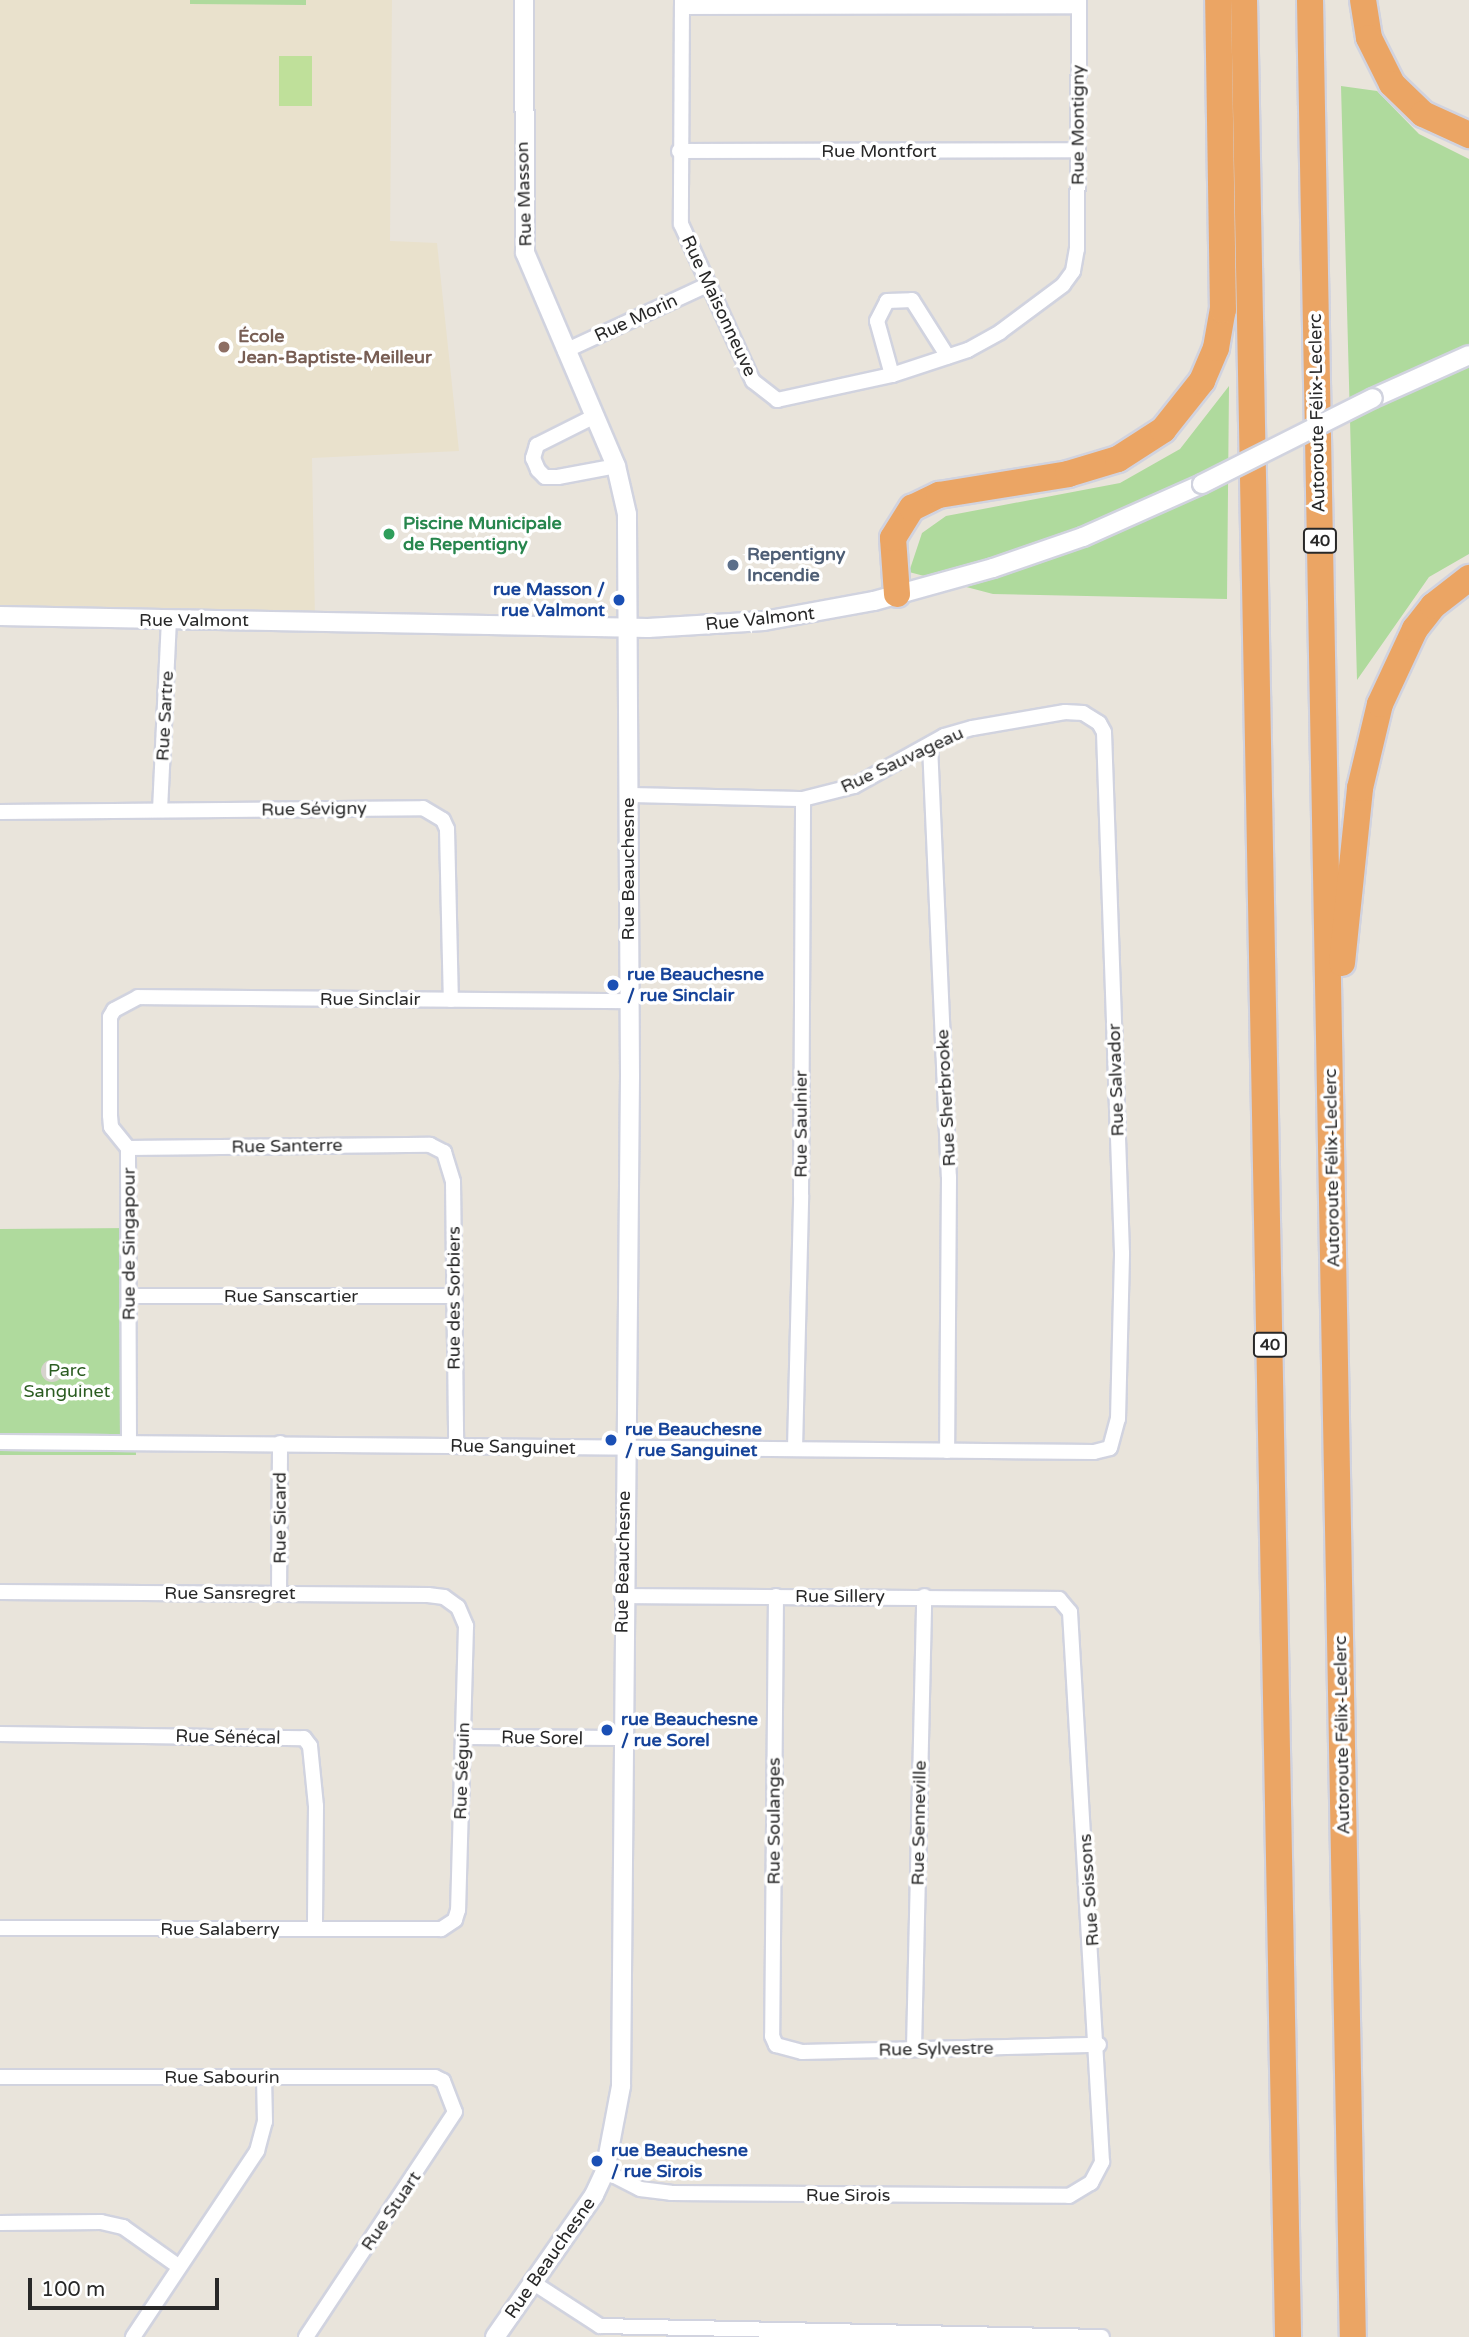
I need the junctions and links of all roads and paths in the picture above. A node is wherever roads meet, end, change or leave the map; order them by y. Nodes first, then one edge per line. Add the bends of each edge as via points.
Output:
1 (524, 0) edge
2 (1218, 0) edge
3 (1244, 0) edge
4 (1310, 0) edge
5 (1363, 0) edge
6 (826, 2) edge
7 (682, 3) edge
8 (1079, 3) edge
9 (1469, 135) edge
10 (1078, 150) junction
11 (679, 151) junction
12 (1077, 249) joint
13 (707, 285) junction
14 (565, 351) junction
15 (1469, 355) edge
16 (948, 358) junction
17 (892, 375) junction
18 (593, 417) junction
19 (616, 466) junction
20 (1469, 578) edge
21 (897, 594) junction
22 (0, 616) edge
23 (169, 621) junction
24 (629, 626) junction
25 (1091, 716) joint
26 (930, 745) junction
27 (628, 795) junction
28 (803, 799) junction
29 (160, 810) junction
30 (0, 811) edge
31 (451, 1000) junction
32 (628, 1001) junction
33 (114, 1010) joint
34 (1331, 1066) junction
35 (128, 1148) junction
36 (444, 1152) joint
37 (130, 1296) junction
38 (453, 1296) junction
39 (0, 1442) edge
40 (129, 1443) junction
41 (280, 1443) junction
42 (456, 1445) junction
43 (1110, 1448) joint
44 (625, 1449) junction
45 (795, 1449) junction
46 (947, 1451) junction
47 (0, 1592) edge
48 (279, 1594) junction
49 (622, 1596) junction
50 (924, 1596) junction
51 (776, 1597) junction
52 (1059, 1599) joint
53 (458, 1606) joint
54 (0, 1734) edge
55 (464, 1737) junction
56 (620, 1738) junction
57 (0, 1928) edge
58 (441, 1929) joint
59 (316, 1930) junction
60 (775, 2045) joint
61 (1099, 2045) junction
62 (914, 2049) junction
63 (0, 2077) edge
64 (264, 2077) junction
65 (443, 2081) joint
66 (605, 2171) junction
67 (1091, 2183) joint
68 (0, 2223) edge
69 (178, 2266) junction
70 (532, 2282) junction
71 (875, 2334) edge
72 (1099, 2336) edge
73 (133, 2337) edge
74 (306, 2337) edge
75 (495, 2337) edge
76 (1288, 2337) edge
77 (1353, 2337) edge

1 - 14 street, Rue Masson via 525,253
2 - 21 highway via 1223,310 1216,348 1202,380 1163,429 1118,459 1068,474 939,495 912,508 893,538
3 - 76 highway, 40
4 - 34 highway, Autoroute Félix-Leclerc / 40
5 - 9 highway via 1369,38 1392,84 1423,114
6 - 7 street
6 - 8 street
7 - 11 street, Rue Maisonneuve
8 - 10 street, Rue Montigny
10 - 11 street, Rue Montfort
10 - 12 street, Rue Montigny
11 - 13 street, Rue Maisonneuve via 681,224
12 - 16 street, Rue Maisonneuve via 1073,271 1045,301 1000,332
13 - 14 street, Rue Morin
13 - 17 street, Rue Maisonneuve via 753,381 766,395 777,400 793,398
14 - 18 street, Rue Masson
15 - 21 street, Rue Valmont, bridge via 1202,484 1047,550
16 - 17 street, Rue Maisonneuve
16 - 17 street via 912,300 887,301 877,321
18 - 19 street, Rue Masson
18 - 19 street via 537,444 533,458 538,470 545,477 558,477
19 - 24 street, Rue Masson via 627,514
20 - 34 highway via 1433,606 1415,629 1389,680 1372,729 1357,817
21 - 24 street, Rue Valmont via 764,621
22 - 23 street, Rue Valmont
23 - 24 street, Rue Valmont
23 - 29 street, Rue Sartre
24 - 27 street, Rue Beauchesne
25 - 26 street, Rue Sauvageau via 1065,712 1007,720 944,736
25 - 43 street, Rue Salvador via 1104,732 1122,1253 1118,1419
26 - 28 street, Rue Sauvageau via 863,782
26 - 46 street, Rue Sherbrooke via 949,1177
27 - 28 street, Rue Sauvageau
27 - 32 street, Rue Beauchesne
28 - 45 street, Rue Saulnier
29 - 30 street, Rue Sévigny
29 - 31 street, Rue Sévigny via 423,808 443,820
31 - 32 street, Rue Sinclair
31 - 33 street, Rue Sinclair via 138,998
32 - 44 street, Rue Beauchesne
33 - 35 street, Rue de Singapour via 110,1017 111,1127
34 - 77 highway, Autoroute Félix-Leclerc / 40
35 - 36 street, Rue Santerre via 430,1145
35 - 37 street, Rue de Singapour
36 - 38 street, Rue des Sorbiers via 453,1182
37 - 38 street, Rue Sanscartier
37 - 40 street, Rue de Singapour
38 - 42 street, Rue des Sorbiers
39 - 40 street, Rue Sanguinet
40 - 41 street, Rue Sanguinet
41 - 42 street, Rue Sanguinet
41 - 48 street, Rue Sicard
42 - 44 street, Rue Sanguinet
43 - 46 street, Rue Sanguinet via 1094,1452
44 - 45 street, Rue Sanguinet
44 - 49 street, Rue Beauchesne
45 - 46 street, Rue Sanguinet
47 - 48 street, Rue Sansregret
48 - 53 street, Rue Sansregret via 428,1595 444,1597
49 - 51 street, Rue Sillery
49 - 56 street, Rue Beauchesne
50 - 51 street, Rue Sillery
50 - 52 street, Rue Sillery
50 - 62 street, Rue Senneville
51 - 60 street, Rue Soulanges
52 - 61 street, Rue Soissons via 1070,1612 1074,1651
53 - 55 street, Rue Séguin via 466,1626
54 - 59 street, Rue Sénécal via 304,1738 310,1746 316,1806
55 - 56 street, Rue Sorel
55 - 58 street, Rue Séguin via 458,1910 455,1920
56 - 66 street, Rue Beauchesne via 621,2086
57 - 59 street, Rue Salaberry
58 - 59 street, Rue Salaberry
60 - 62 street, Rue Sylvestre via 802,2052
61 - 62 street, Rue Sylvestre
61 - 67 street, Rue Soissons via 1102,2162
63 - 64 street, Rue Sabourin
64 - 65 street, Rue Sabourin via 435,2077
64 - 69 street via 261,2141
65 - 74 street, Rue Stuart via 455,2112
66 - 67 street, Rue Sirois via 640,2189 681,2194 1069,2196
66 - 70 street, Rue Beauchesne via 594,2195
68 - 69 street via 101,2222 123,2227
69 - 73 street
70 - 71 street via 600,2326
70 - 75 street, Rue Beauchesne
71 - 72 street

